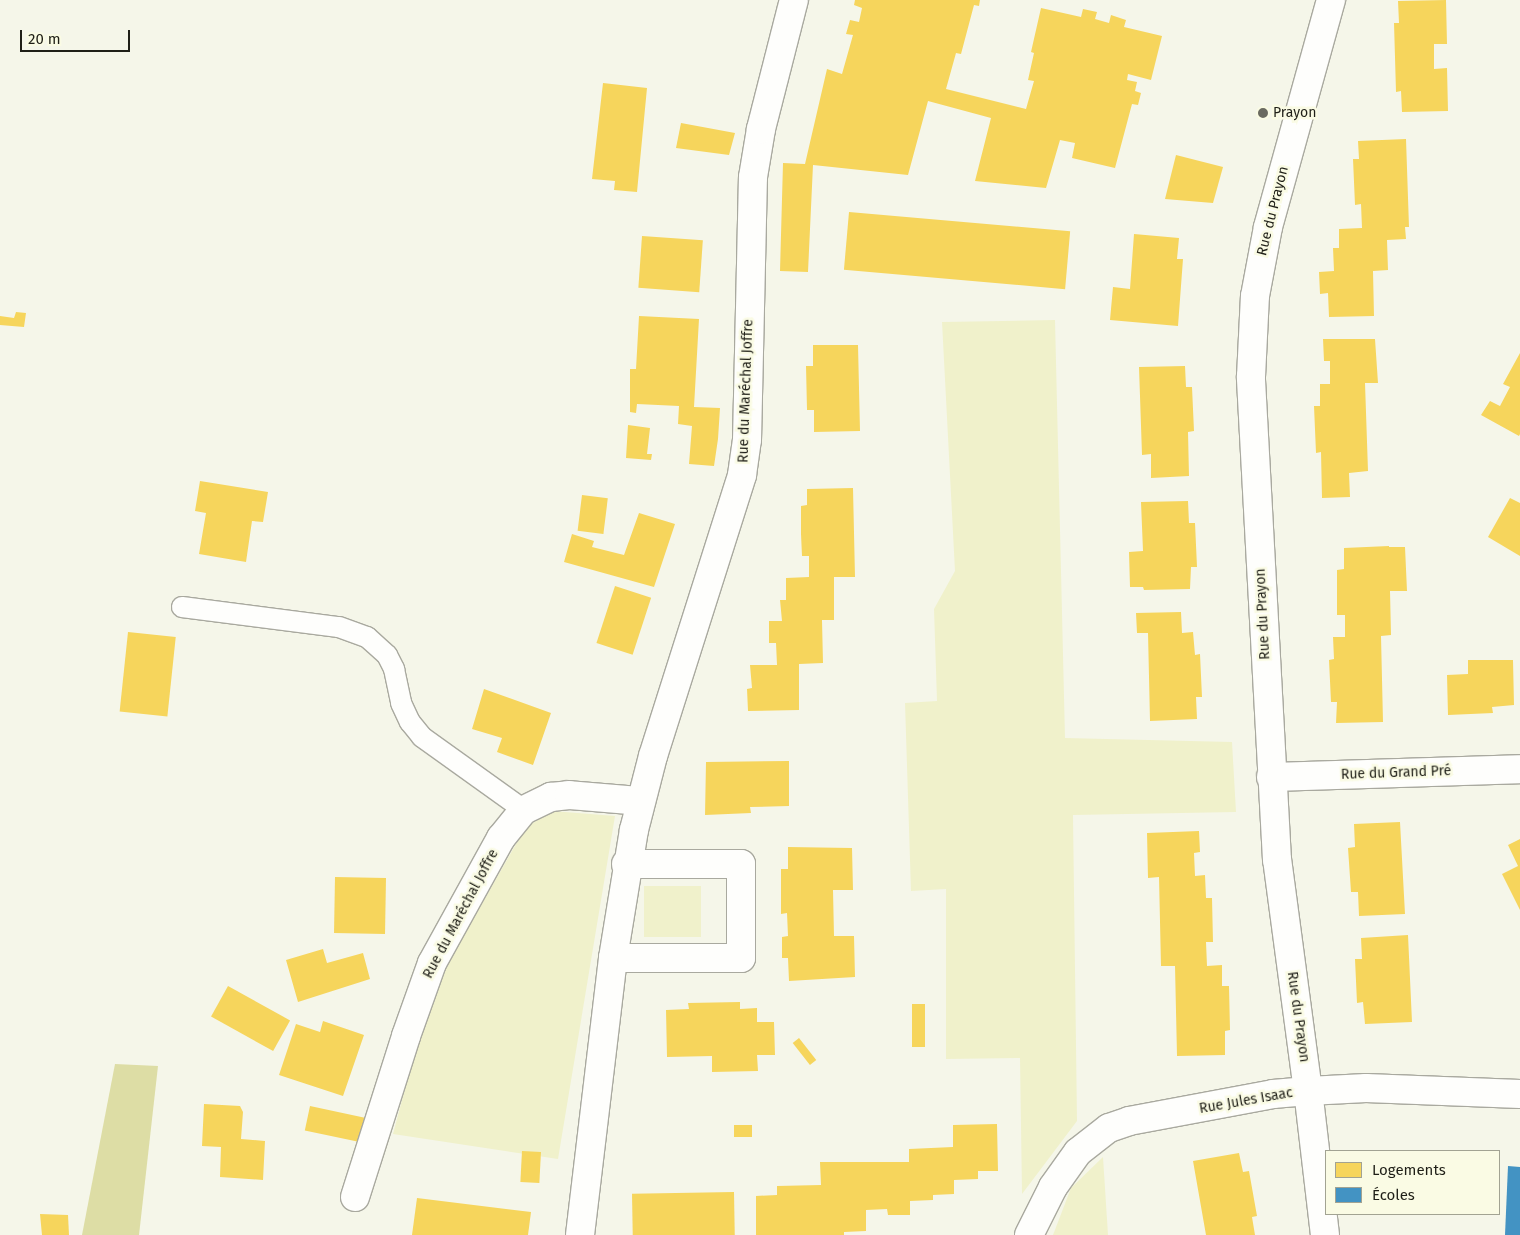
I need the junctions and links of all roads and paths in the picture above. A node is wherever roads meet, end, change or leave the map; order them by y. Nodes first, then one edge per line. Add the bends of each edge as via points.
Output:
1 (794, 0) edge
2 (1332, 0) edge
3 (182, 606) dead end
4 (1520, 769) edge
5 (1271, 777) junction
6 (640, 801) junction
7 (524, 810) junction
8 (626, 864) junction
9 (613, 958) junction
10 (1308, 1091) junction
11 (1520, 1094) edge
12 (355, 1197) dead end
13 (580, 1235) edge
14 (1029, 1235) edge
15 (1325, 1235) edge

1 - 6 street, Rue du Maréchal Joffre via 761,129 753,177 747,440 742,475
2 - 5 street, Rue du Prayon via 1268,227 1252,331 1251,377
3 - 7 lane via 339,627 367,637 387,655 394,670 401,703 422,737
4 - 5 street, Rue du Grand Pré
5 - 10 street, Rue du Prayon via 1282,904
6 - 7 street, Rue du Maréchal Joffre via 569,795 551,797
6 - 8 street, Rue du Maréchal Joffre
7 - 12 street, Rue du Maréchal Joffre via 501,838 432,963
8 - 9 street, Rue du Maréchal Joffre
8 - 9 street via 741,864 741,958
9 - 13 street, Rue du Maréchal Joffre
10 - 11 street, Rue Jules Isaac via 1366,1088
10 - 14 street, Rue Jules Isaac via 1273,1094 1109,1128 1092,1139 1066,1167
10 - 15 street, Rue du Prayon

